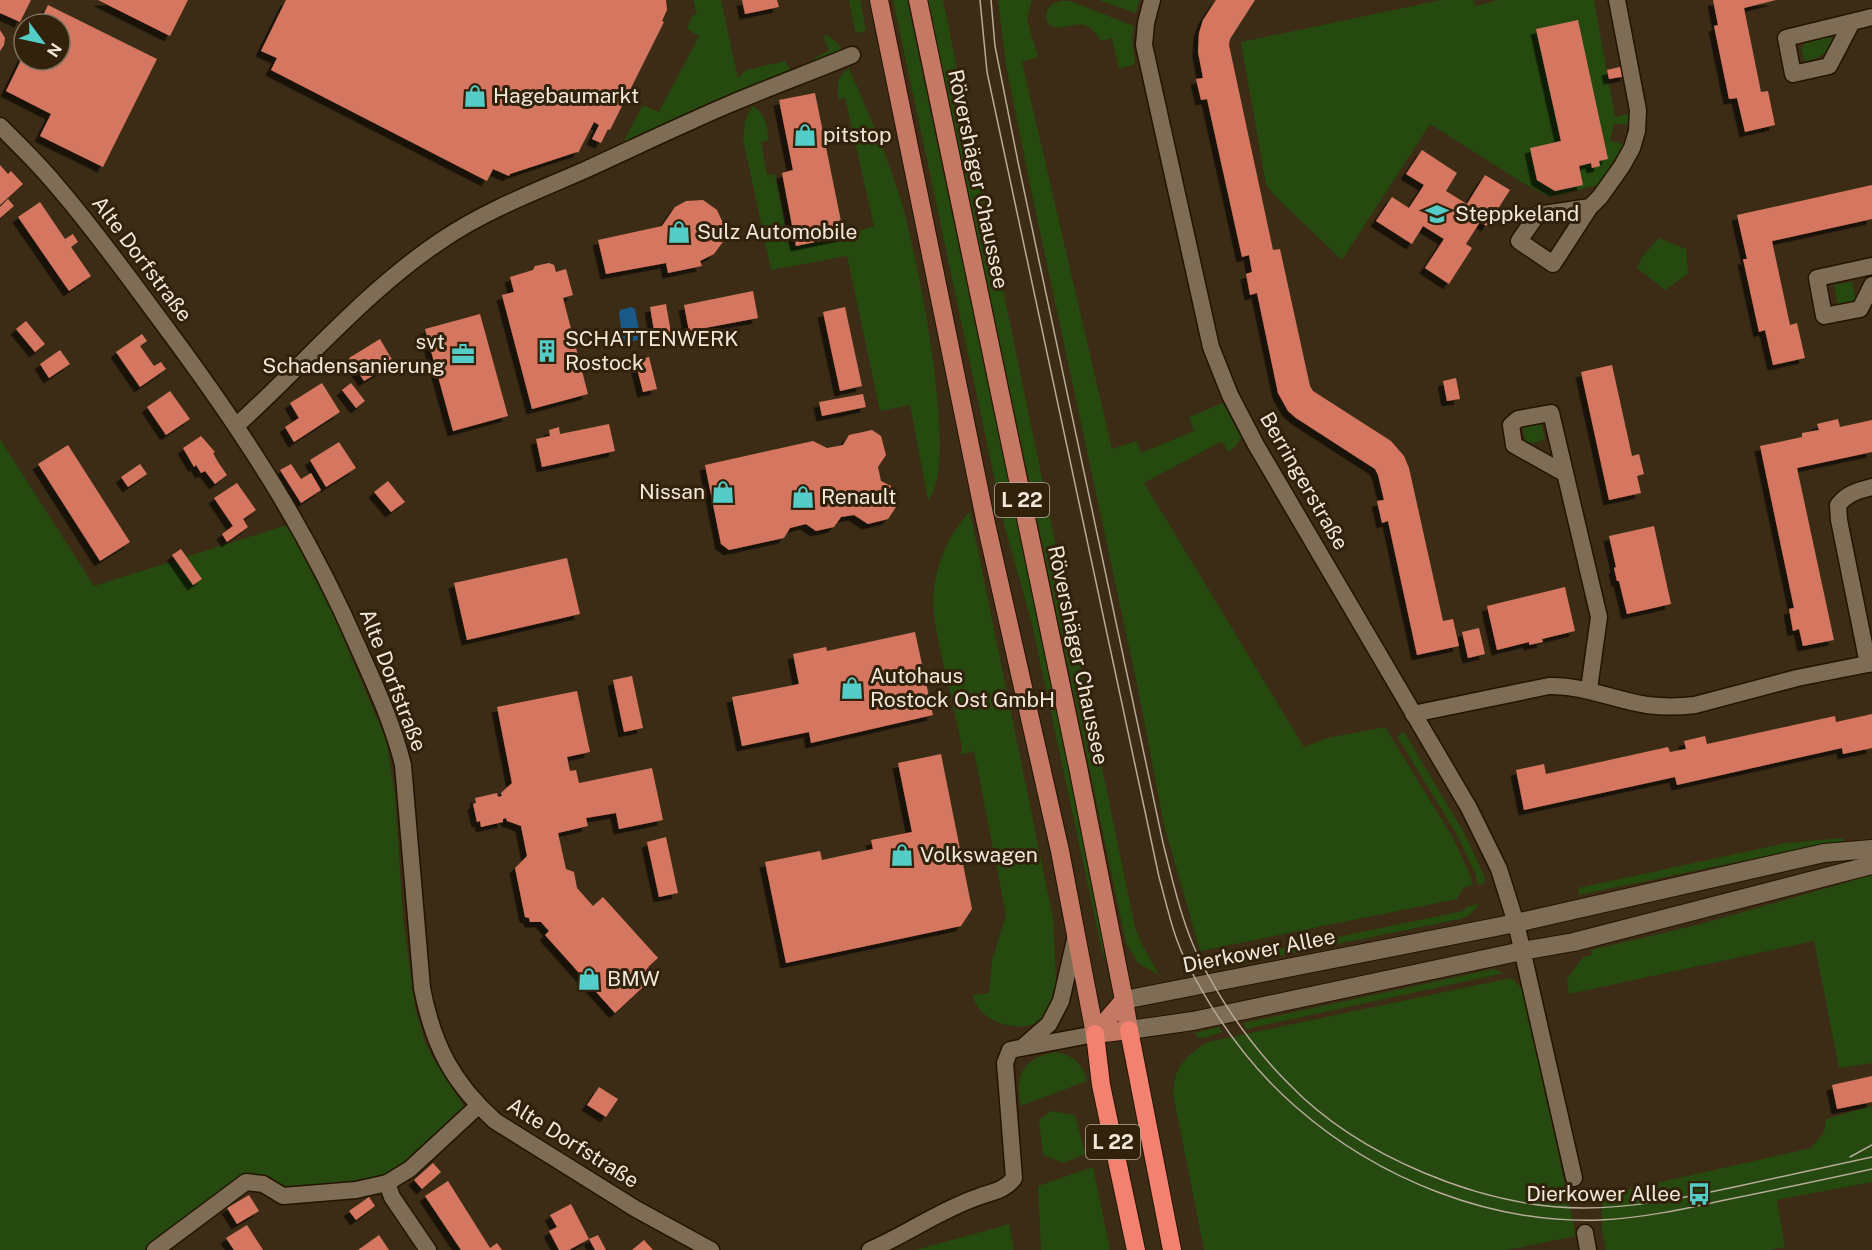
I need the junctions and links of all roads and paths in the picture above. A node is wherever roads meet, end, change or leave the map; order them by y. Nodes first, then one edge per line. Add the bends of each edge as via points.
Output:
1 (879, 0) edge
2 (918, 0) edge
3 (1152, 0) edge
4 (1617, 0) edge
5 (1872, 17) edge
6 (1852, 22) dead end
7 (852, 56) dead end
8 (0, 126) edge
9 (1590, 207) dead end
10 (1872, 266) edge
11 (1872, 285) edge
12 (237, 425) junction
13 (1564, 473) dead end
14 (1872, 487) edge
15 (1870, 664) edge
16 (1589, 689) junction
17 (1413, 714) junction
18 (1872, 849) edge
19 (1872, 865) edge
20 (1516, 923) junction
21 (1077, 934) junction
22 (1522, 951) junction
23 (1124, 1000) junction
24 (1129, 1030) junction
25 (1095, 1034) junction
26 (1023, 1047) junction
27 (478, 1106) junction
28 (1574, 1178) dead end
29 (387, 1183) junction
30 (1585, 1233) dead end
31 (155, 1250) edge
32 (428, 1250) edge
33 (711, 1250) edge
34 (870, 1250) edge
35 (1136, 1250) edge
36 (1172, 1250) edge
37 (1588, 1250) edge

1 - 21 main road, L 22 via 985,519
2 - 23 main road, Rövershäger Chaussee / L 22
3 - 17 street, Berringerstraße via 1144,45 1210,347 1256,446
4 - 9 street via 1638,110 1637,131 1622,166
5 - 6 street
7 - 12 street via 731,103 451,234 365,302
8 - 12 street, Alte Dorfstraße via 100,239
10 - 11 street via 1817,278 1824,316 1860,309
12 - 27 street, Alte Dorfstraße via 316,556 393,731 403,765 422,988 428,1018 449,1066
13 - 16 street via 1599,617
14 - 15 street via 1845,496 1838,505
15 - 16 street via 1797,678 1695,705 1647,705
16 - 17 street via 1549,686
17 - 20 street, Berringerstraße via 1484,835
18 - 20 main road, Dierkower Allee via 1824,853
19 - 22 main road via 1574,942
20 - 22 street, Berringerstraße
20 - 23 main road, Dierkower Allee
21 - 25 main road, L 22
21 - 26 street via 1061,1001 1049,1024
22 - 24 main road via 1194,1021
22 - 28 street
23 - 24 main road, Rövershäger Chaussee / L 22
23 - 25 main road
24 - 25 main road
24 - 36 highway, Rövershäger Chaussee / L 22
25 - 26 street
25 - 35 highway, L 22 via 1101,1085
26 - 34 street via 1010,1050 1005,1063 1014,1178 1008,1186 956,1205
27 - 29 street via 410,1169
27 - 33 street, Alte Dorfstraße via 522,1140
29 - 31 street via 284,1196 263,1184 246,1182
29 - 32 street via 392,1197
30 - 37 street

